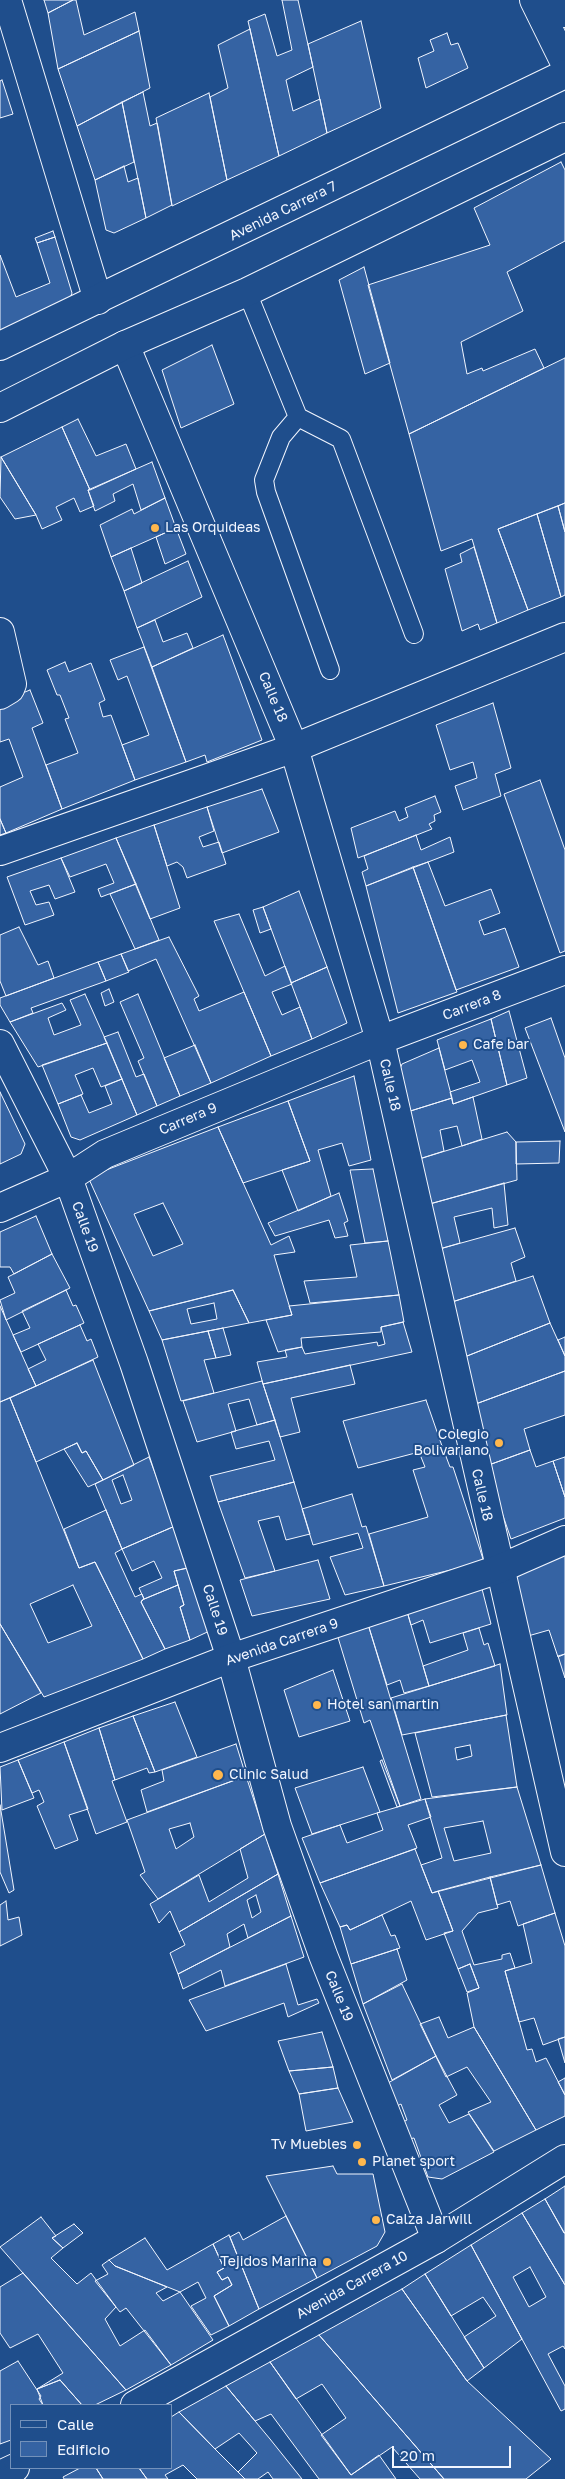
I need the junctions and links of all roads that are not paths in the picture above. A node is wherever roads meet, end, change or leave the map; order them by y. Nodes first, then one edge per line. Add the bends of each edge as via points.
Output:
1 (7, 0) edge
2 (534, 0) edge
3 (559, 0) edge
4 (565, 13) edge
5 (565, 63) edge
6 (565, 74) edge
7 (565, 137) edge
8 (247, 292) junction
9 (98, 300) junction
10 (125, 345) junction
11 (0, 346) edge
12 (0, 408) edge
13 (298, 417) junction
14 (0, 632) edge
15 (414, 634) dead end
16 (565, 637) edge
17 (330, 670) dead end
18 (0, 694) edge
19 (294, 748) junction
20 (0, 851) edge
21 (565, 970) edge
22 (380, 1040) junction
23 (0, 1044) edge
24 (68, 1178) junction
25 (0, 1208) edge
26 (565, 1540) edge
27 (499, 1569) junction
28 (231, 1658) junction
29 (0, 1748) edge
30 (565, 1852) edge
31 (565, 2159) edge
32 (436, 2239) junction
33 (137, 2404) edge
34 (13, 2469) edge
35 (0, 2475) edge

1 - 9 street
2 - 5 street
3 - 4 street
6 - 9 street, Avenida Carrera 7
7 - 8 street
8 - 10 street
8 - 13 lane
9 - 11 street, Avenida Carrera 7
10 - 12 street
10 - 19 street, Calle 18
13 - 15 lane via 341,439
13 - 17 lane via 281,437 264,480
14 - 18 street via 12,684
16 - 19 street
19 - 20 street
19 - 22 street, Calle 18
21 - 22 street, Carrera 8
22 - 24 street, Carrera 9 via 105,1154
22 - 27 street, Calle 18
23 - 24 street, Calle 19
24 - 25 street, Carrera 9
24 - 28 street, Calle 19 via 134,1363
26 - 27 street, Avenida Carrera 9
27 - 28 street, Avenida Carrera 9
27 - 30 street, Calle 18
28 - 29 street, Avenida Carrera 9
28 - 32 street, Calle 19 via 277,1826 316,1936
31 - 32 street, Avenida Carrera 10
32 - 33 street, Avenida Carrera 10
34 - 35 street

